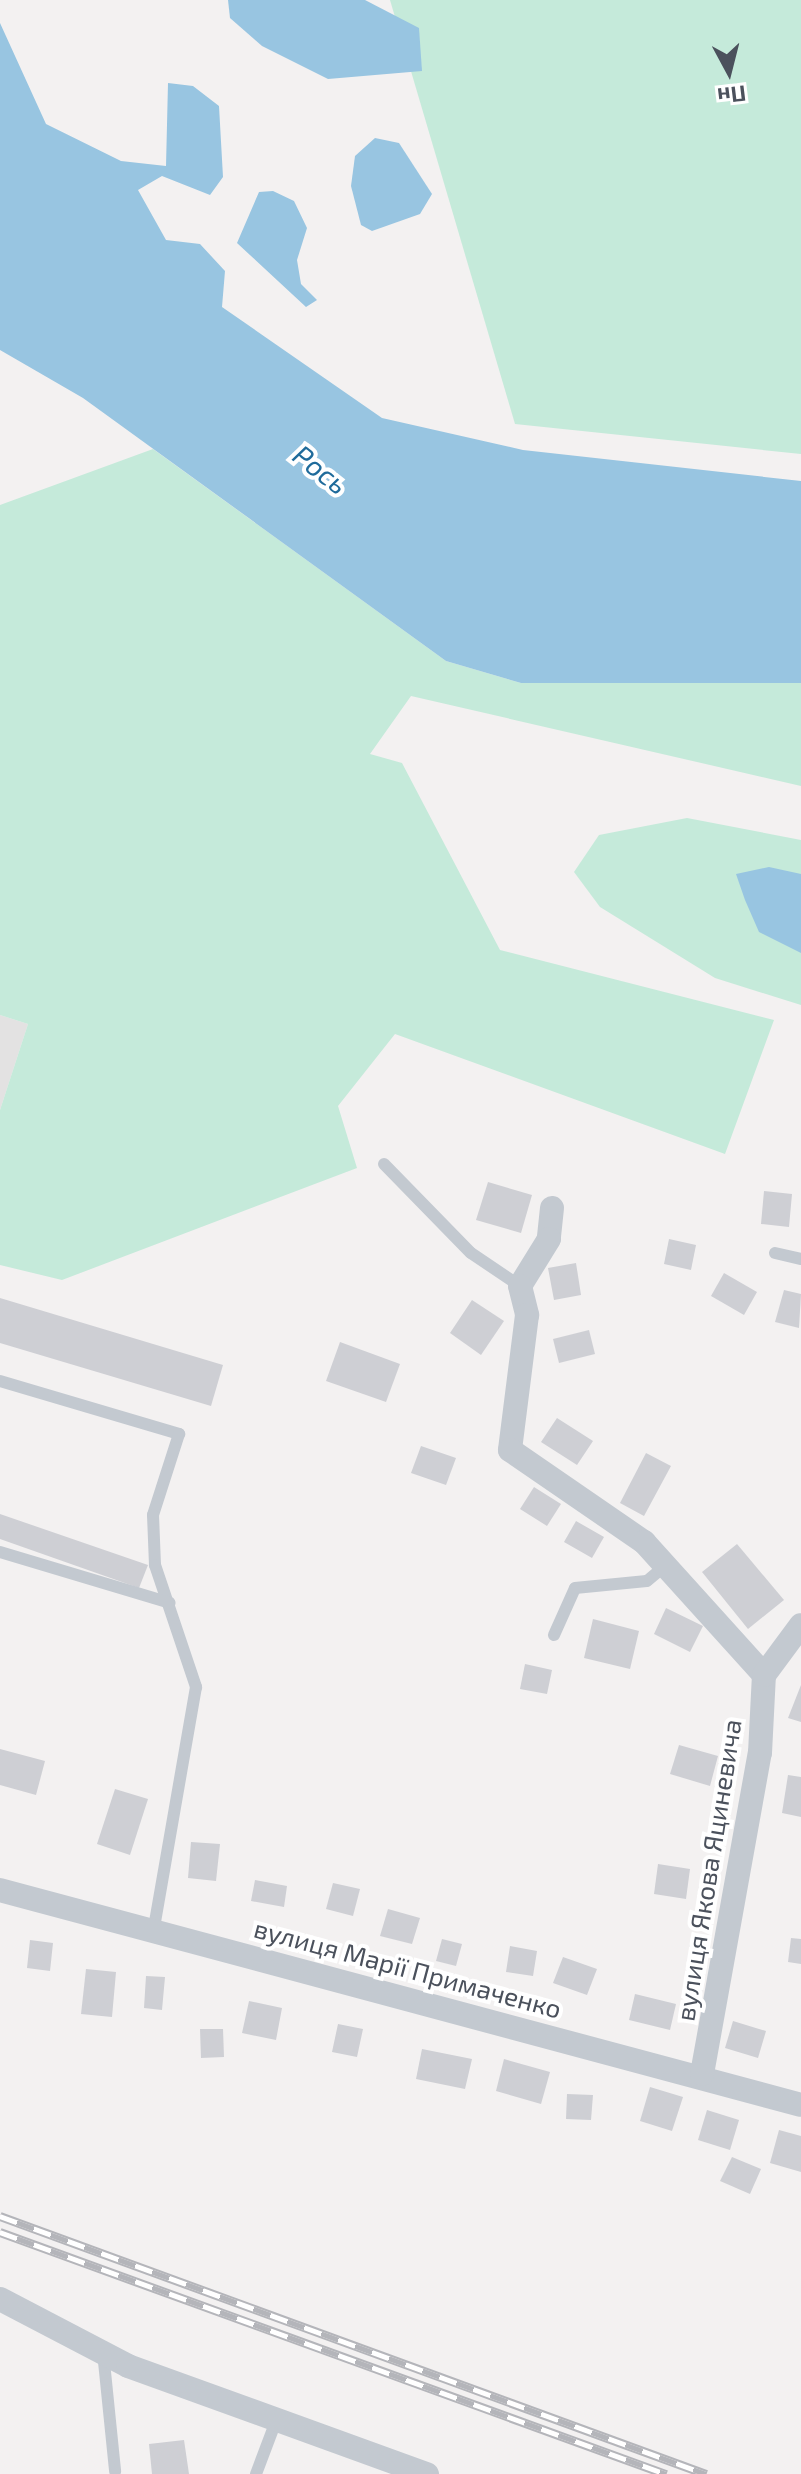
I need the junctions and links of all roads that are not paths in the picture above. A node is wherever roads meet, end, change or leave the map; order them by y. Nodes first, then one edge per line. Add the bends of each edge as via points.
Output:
1 (384, 1164) dead end
2 (552, 1208) dead end
3 (775, 1253) dead end
4 (801, 1259) edge
5 (520, 1286) junction
6 (0, 1381) edge
7 (0, 1552) edge
8 (666, 1565) junction
9 (170, 1603) junction
10 (801, 1625) edge
11 (554, 1635) dead end
12 (764, 1675) junction
13 (0, 1890) edge
14 (154, 1928) junction
15 (702, 2074) junction
16 (801, 2105) edge
17 (0, 2299) edge
18 (103, 2352) junction
19 (276, 2421) junction
20 (115, 2471) dead end
21 (256, 2474) edge
22 (427, 2474) edge

1 - 5 lane via 471,1253
2 - 5 street via 549,1239
3 - 4 lane
5 - 8 street via 527,1315 510,1450 644,1542
6 - 9 lane via 179,1434 153,1515 155,1565
7 - 9 lane
8 - 11 lane via 647,1581 575,1588
8 - 12 street
9 - 14 lane via 196,1687
10 - 12 street
12 - 15 street, вулиця Якова Яциневича via 760,1753
13 - 14 street, вулиця Марії Примаченко
14 - 15 street, вулиця Марії Примаченко
15 - 16 street, вулиця Марії Примаченко
17 - 18 street
18 - 19 street
18 - 20 lane
19 - 21 lane
19 - 22 street

